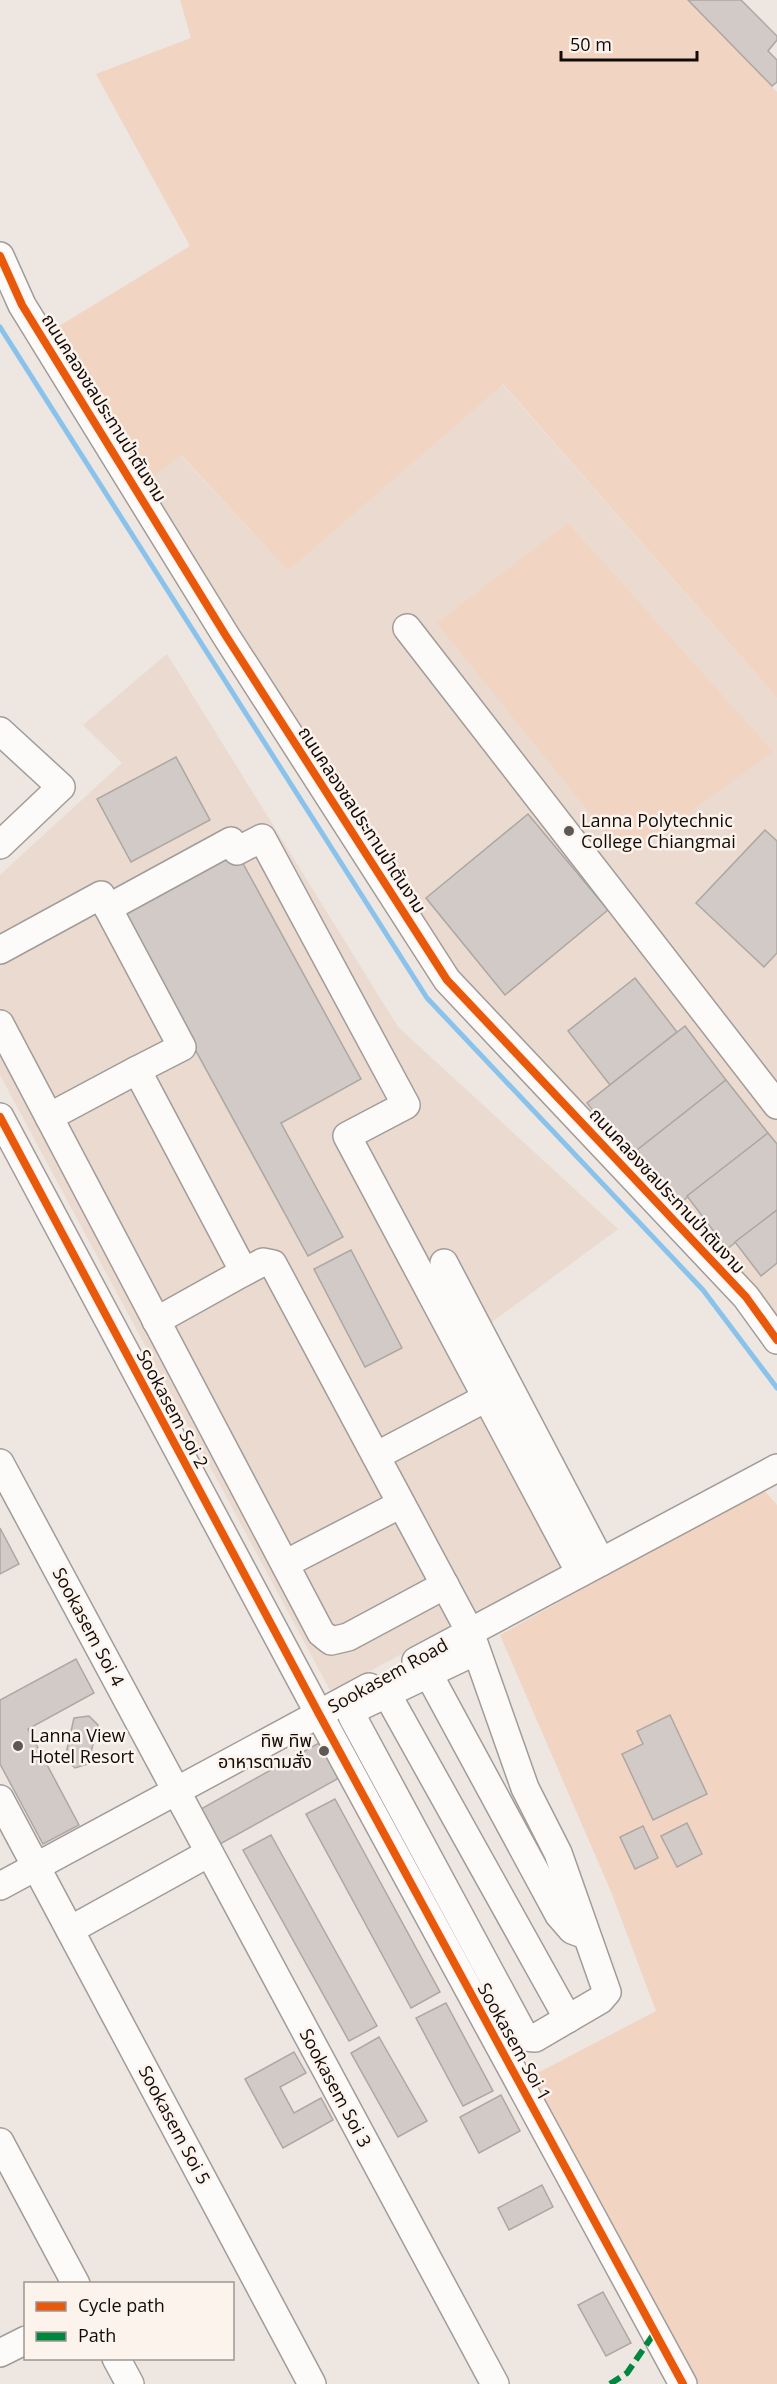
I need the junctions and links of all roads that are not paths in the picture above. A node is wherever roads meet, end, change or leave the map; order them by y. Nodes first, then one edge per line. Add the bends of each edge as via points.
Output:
1 (0, 256) edge
2 (407, 628) dead end
3 (0, 731) edge
4 (0, 845) edge
5 (108, 908) junction
6 (0, 950) edge
7 (0, 1024) edge
8 (137, 1070) junction
9 (777, 1106) edge
10 (0, 1117) edge
11 (49, 1117) junction
12 (444, 1263) dead end
13 (244, 1272) junction
14 (156, 1321) junction
15 (777, 1340) edge
16 (486, 1398) junction
17 (376, 1456) junction
18 (0, 1462) edge
19 (777, 1468) edge
20 (401, 1504) junction
21 (285, 1564) junction
22 (591, 1568) junction
23 (445, 1585) junction
24 (473, 1642) junction
25 (428, 1673) junction
26 (387, 1694) junction
27 (318, 1714) junction
28 (176, 1792) junction
29 (0, 1799) edge
30 (209, 1853) junction
31 (36, 1866) junction
32 (0, 1886) edge
33 (567, 1910) junction
34 (70, 1930) junction
35 (520, 1934) junction
36 (568, 2019) junction
37 (0, 2142) edge
38 (75, 2282) edge
39 (24, 2341) edge
40 (0, 2354) edge
41 (117, 2360) edge
42 (130, 2384) edge
43 (312, 2384) edge
44 (495, 2384) edge
45 (683, 2384) edge

1 - 15 street, ถนนคลองชลประทานป่าตันงาม via 22,305 214,616 447,980 746,1297
2 - 9 street
3 - 4 street via 61,786
5 - 6 street via 101,895
5 - 8 street via 182,1047
5 - 16 street via 231,841 237,851 262,838 406,1105 347,1136
7 - 11 street
8 - 11 street
8 - 13 street
10 - 27 street, Sookasem Soi 2
11 - 14 street
12 - 22 street
13 - 14 street
13 - 17 street via 263,1262 273,1264
14 - 21 street
16 - 17 street
16 - 22 street
17 - 20 street
18 - 28 street, Sookasem Soi 4
19 - 22 street, Sookasem Road
20 - 21 street
20 - 23 street
21 - 23 street via 321,1633 331,1641 348,1637
22 - 24 street, Sookasem Road
23 - 24 street
24 - 25 street
24 - 27 street, Sookasem Road
24 - 33 street via 525,1788 558,1853
25 - 26 street
25 - 33 street
26 - 35 street
26 - 36 street via 361,1706 352,1716 525,2037 535,2038
27 - 28 street, Sookasem Road
27 - 45 street, Sookasem Soi 1
28 - 30 street, Sookasem Soi 3
28 - 31 street, Sookasem Road
29 - 31 street, Sookasem Soi 5
30 - 34 street
30 - 44 street, Sookasem Soi 3
31 - 32 street, Sookasem Road
31 - 34 street, Sookasem Soi 5
33 - 35 street
33 - 36 street via 572,1930 584,1934 607,1992
34 - 43 street, Sookasem Soi 5 via 93,1955
35 - 36 street
37 - 38 street
39 - 40 street
41 - 42 street

